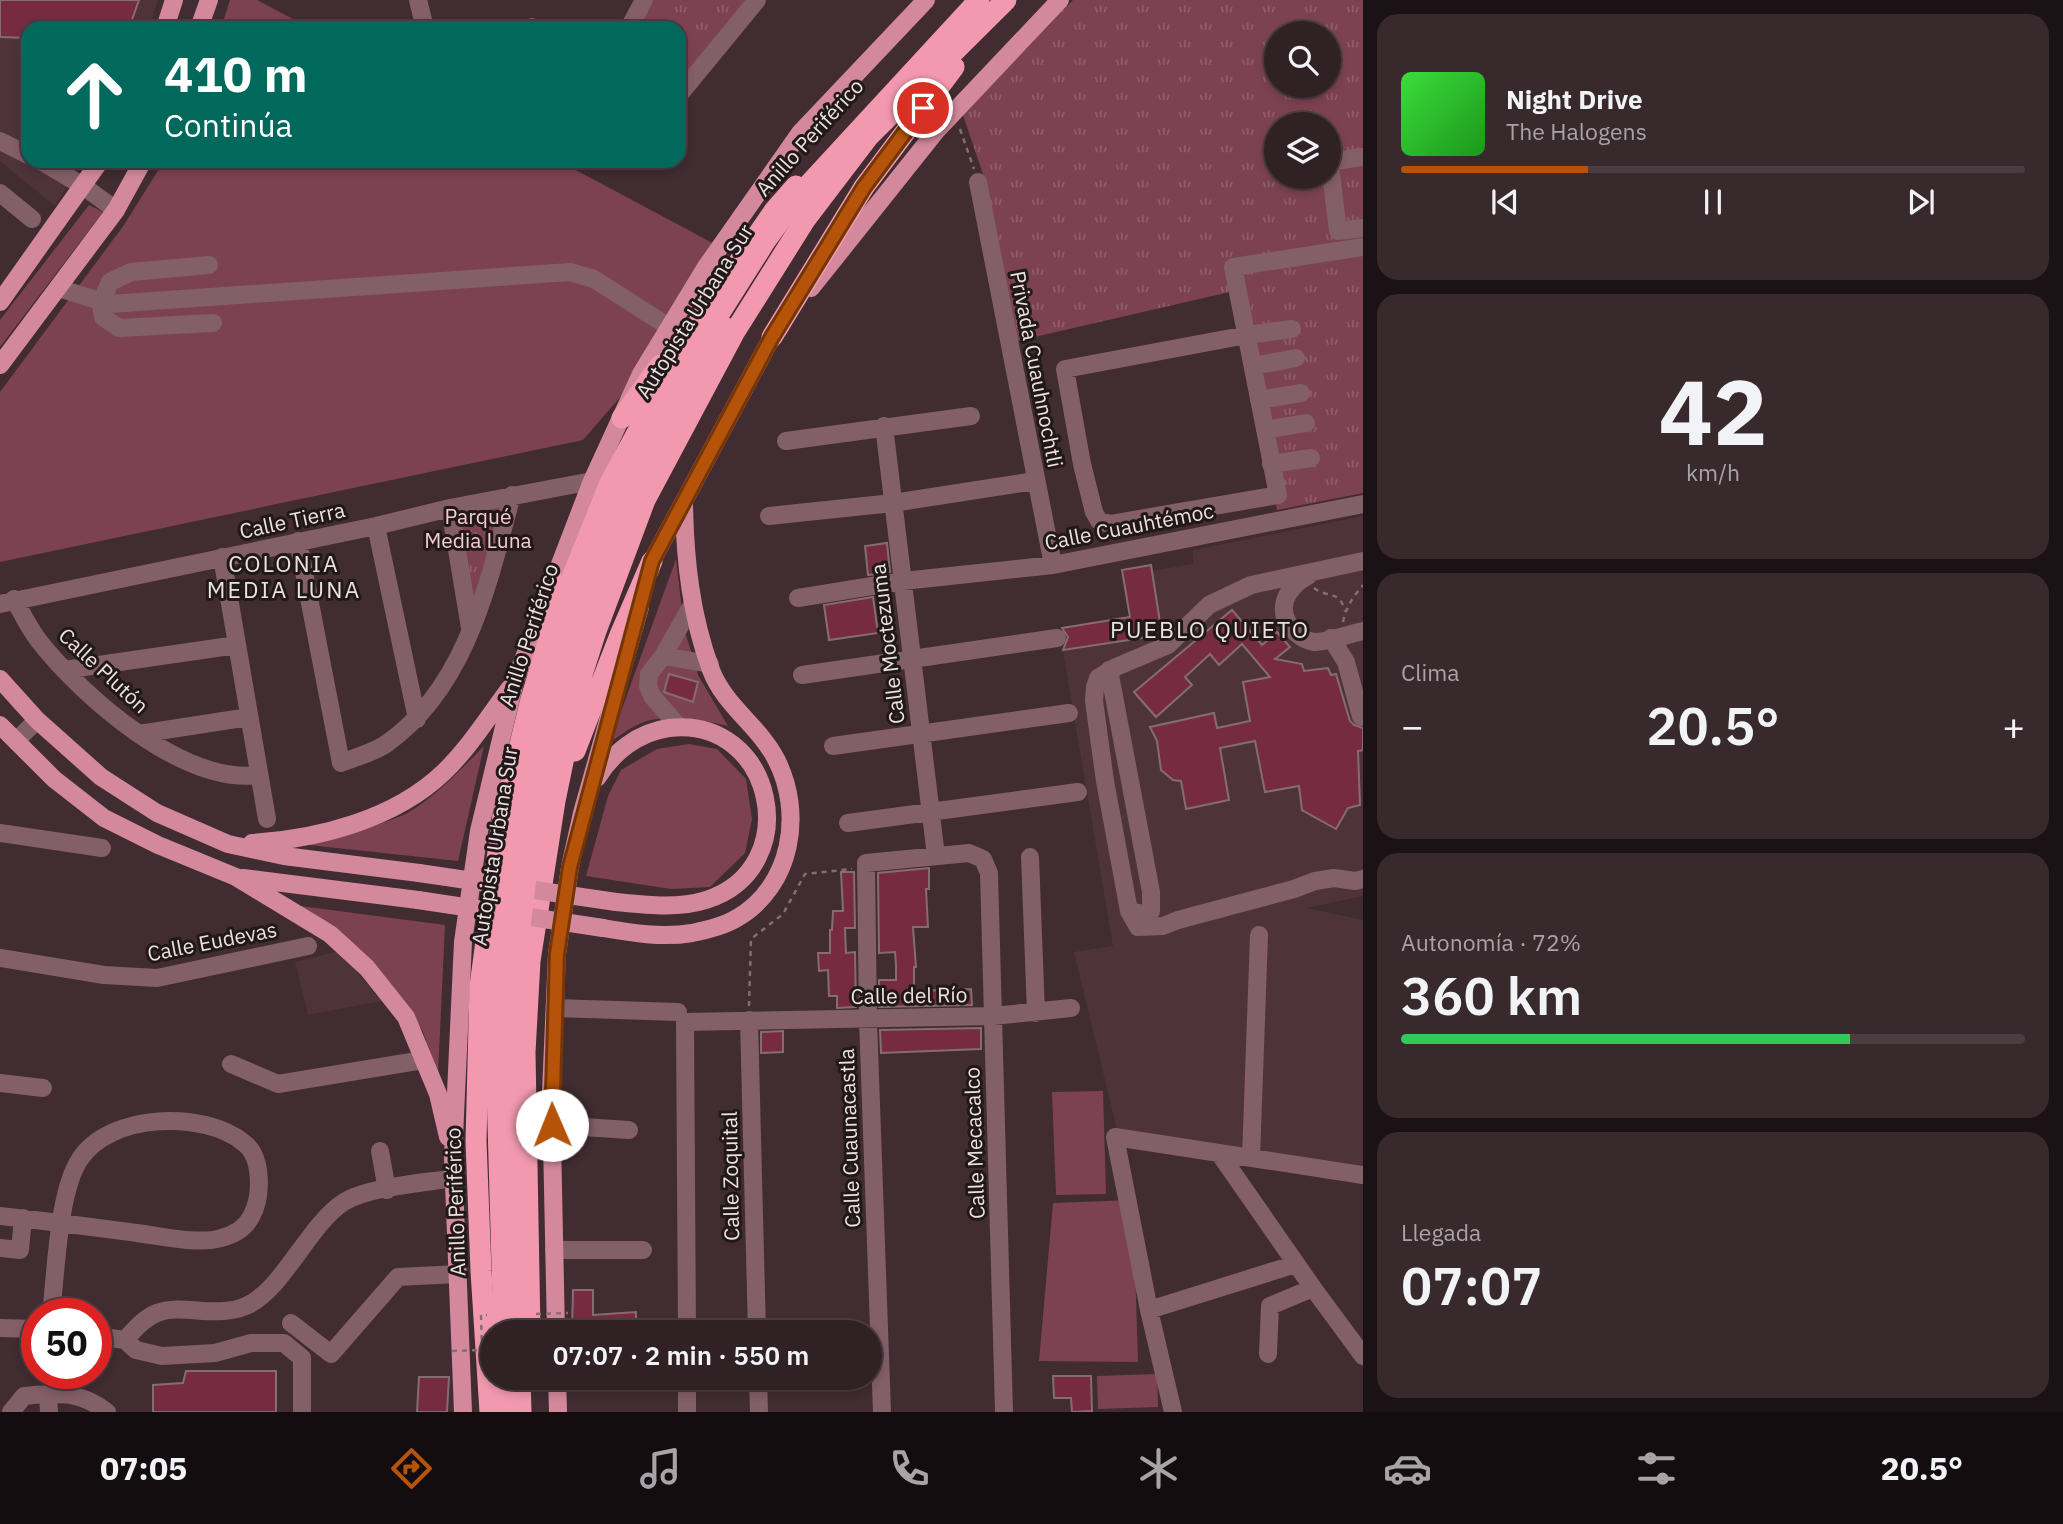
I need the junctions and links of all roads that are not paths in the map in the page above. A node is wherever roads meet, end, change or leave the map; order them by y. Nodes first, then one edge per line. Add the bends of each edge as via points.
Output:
1 (174, 0) edge
2 (209, 0) edge
3 (418, 0) edge
4 (644, 0) edge
5 (757, 0) edge
6 (973, 0) edge
7 (1060, 0) edge
8 (924, 1) edge
9 (994, 2) edge
10 (167, 21) edge
11 (202, 21) edge
12 (423, 21) edge
13 (633, 21) edge
14 (686, 86) edge
15 (0, 141) edge
16 (21, 152) edge
17 (1360, 157) edge
18 (53, 168) edge
19 (95, 168) edge
20 (139, 168) edge
21 (978, 182) road end
22 (83, 186) junction
23 (0, 193) edge
24 (116, 210) junction
25 (774, 211) junction
26 (32, 219) dead end
27 (1363, 228) edge
28 (1363, 247) edge
29 (209, 265) dead end
30 (58, 288) junction
31 (0, 302) edge
32 (102, 302) junction
33 (213, 323) dead end
34 (670, 327) junction
35 (1292, 329) dead end
36 (1247, 335) junction
37 (772, 337) junction
38 (1296, 358) dead end
39 (0, 365) edge
40 (1253, 366) junction
41 (1301, 393) dead end
42 (1259, 400) junction
43 (971, 416) dead end
44 (622, 418) junction
45 (1307, 424) dead end
46 (884, 426) junction
47 (1265, 430) junction
48 (786, 441) dead end
49 (1311, 458) dead end
50 (1271, 464) junction
51 (592, 481) junction
52 (1035, 481) junction
53 (512, 495) junction
54 (684, 500) junction
55 (892, 503) junction
56 (1363, 504) edge
57 (450, 508) junction
58 (769, 516) dead end
59 (376, 526) junction
60 (298, 541) junction
61 (222, 558) junction
62 (652, 561) junction
63 (1363, 561) edge
64 (1053, 565) junction
65 (1313, 573) junction
66 (552, 580) junction
67 (903, 582) junction
68 (798, 598) dead end
69 (7, 601) edge
70 (692, 605) junction
71 (470, 629) junction
72 (1363, 631) edge
73 (1056, 638) dead end
74 (1333, 638) junction
75 (237, 645) junction
76 (663, 656) junction
77 (912, 658) junction
78 (710, 664) junction
79 (64, 670) junction
80 (1108, 670) junction
81 (802, 675) dead end
82 (0, 679) edge
83 (515, 681) junction
84 (1069, 713) dead end
85 (249, 717) junction
86 (1361, 717) dead end
87 (417, 719) junction
88 (37, 720) junction
89 (0, 725) edge
90 (679, 727) junction
91 (921, 733) junction
92 (139, 734) junction
93 (16, 741) junction
94 (833, 746) dead end
95 (259, 775) junction
96 (1078, 792) dead end
97 (555, 802) junction
98 (930, 811) junction
99 (582, 813) junction
100 (503, 816) junction
101 (267, 819) dead end
102 (848, 823) dead end
103 (0, 833) edge
104 (228, 844) junction
105 (102, 848) dead end
106 (936, 856) junction
107 (1030, 856) dead end
108 (236, 877) junction
109 (1363, 879) edge
110 (1128, 903) junction
111 (1259, 935) dead end
112 (308, 946) dead end
113 (0, 958) edge
114 (1071, 1007) dead end
115 (555, 1008) junction
116 (678, 1012) dead end
117 (1036, 1013) junction
118 (993, 1016) junction
119 (749, 1020) junction
120 (868, 1020) junction
121 (423, 1060) junction
122 (231, 1065) dead end
123 (0, 1083) edge
124 (43, 1088) dead end
125 (552, 1125) junction
126 (629, 1130) dead end
127 (380, 1151) dead end
128 (1219, 1153) junction
129 (453, 1158) junction
130 (1251, 1158) junction
131 (1363, 1175) edge
132 (454, 1178) junction
133 (387, 1190) junction
134 (0, 1216) edge
135 (23, 1218) junction
136 (62, 1223) junction
137 (0, 1248) edge
138 (554, 1250) junction
139 (643, 1250) dead end
140 (1296, 1264) junction
141 (457, 1274) junction
142 (1312, 1288) junction
143 (53, 1298) edge
144 (1149, 1310) junction
145 (504, 1320) edge
146 (519, 1320) edge
147 (530, 1320) edge
148 (556, 1320) edge
149 (687, 1320) edge
150 (757, 1320) edge
151 (291, 1323) dead end
152 (0, 1328) edge
153 (21, 1329) edge
154 (112, 1338) edge
155 (125, 1340) junction
156 (1268, 1354) dead end
157 (1363, 1356) edge
158 (505, 1390) edge
159 (521, 1390) edge
160 (531, 1390) edge
161 (557, 1390) edge
162 (687, 1390) edge
163 (758, 1390) edge
164 (48, 1394) junction
165 (75, 1404) edge
166 (11, 1412) edge
167 (49, 1412) edge
168 (107, 1412) edge
169 (302, 1412) edge
170 (463, 1412) edge
171 (490, 1412) edge
172 (506, 1412) edge
173 (522, 1412) edge
174 (532, 1412) edge
175 (558, 1412) edge
176 (687, 1412) edge
177 (759, 1412) edge
178 (881, 1412) edge
179 (1004, 1412) edge
180 (1172, 1412) edge

1 - 10 main road
2 - 11 main road
3 - 12 street
4 - 13 street
5 - 14 street
6 - 25 highway, Anillo Periférico
7 - 37 main road via 937,130
8 - 34 main road via 800,134 706,267
9 - 37 highway via 864,187
9 - 97 highway via 869,136 805,220 734,333 645,500 621,561 579,684
9 - 145 highway, Autopista Urbana Sur, bridge via 922,60 799,195 766,240 664,401 614,505 583,584 531,760 503,935 496,1080
9 - 146 highway, Autopista Urbana Sur, bridge via 860,143 771,253 636,490 584,629 545,773 517,952 512,1093
15 - 16 street
17 - 27 street via 1335,160 1330,166 1338,231
18 - 22 street
19 - 22 main road
20 - 24 main road
21 - 52 street, Privada Cuauhnochtli
22 - 24 street
22 - 31 main road
23 - 26 street
24 - 30 main road
25 - 44 highway
25 - 100 highway, Anillo Periférico via 695,327 610,483 543,654
28 - 36 street via 1233,267
29 - 32 street via 131,272 110,282
30 - 32 street
30 - 39 main road
32 - 33 street via 103,317 119,328
32 - 34 street via 570,272 594,278
34 - 44 main road via 641,374
35 - 36 street
36 - 40 street
36 - 50 street via 1065,369 1076,432 1094,512 1099,522 1110,524 1278,495
37 - 54 main road
38 - 40 street
40 - 42 street
41 - 42 street
42 - 47 street
43 - 46 street
44 - 51 main road
45 - 47 street
46 - 48 street
46 - 55 street, Calle Moctezuma
47 - 50 street
49 - 50 street
51 - 53 street, Calle Tierra
51 - 66 main road
52 - 55 street
52 - 64 street, Privada Cuauhnochtli
53 - 57 street, Calle Tierra
53 - 71 street via 490,580
54 - 62 main road
54 - 70 main road
55 - 58 street
55 - 67 street, Calle Moctezuma
56 - 64 street, Calle Cuauhtémoc
57 - 59 street, Calle Tierra
57 - 71 street
59 - 60 street, Calle Tierra
59 - 87 street
60 - 61 street, Calle Tierra
60 - 87 street via 341,763 383,746
61 - 69 street, Calle Tierra
61 - 75 street
62 - 97 highway
62 - 99 main road
63 - 65 street
64 - 67 street, Calle Cuauhtémoc
65 - 74 street via 1288,592 1283,613 1303,638 1317,642
65 - 80 street via 1251,585 1209,605 1168,645
66 - 83 main road
66 - 100 highway via 511,744
67 - 68 street, Calle Cuauhtémoc
67 - 77 street, Calle Moctezuma
69 - 79 street, Calle Plutón
70 - 76 street
70 - 78 main road
71 - 87 street via 451,675
72 - 74 street
73 - 77 street
74 - 86 street via 1346,662
75 - 79 street
75 - 85 street
76 - 78 street
76 - 90 street via 649,674 648,686
77 - 81 street
77 - 91 street, Calle Moctezuma
78 - 108 main road, bridge via 728,698 764,738 788,794 791,827 787,853 760,900 737,918 690,933 650,935
79 - 92 street, Calle Plutón
80 - 110 street via 1095,682 1094,701
80 - 110 street via 1151,892
82 - 88 main road
83 - 104 main road via 444,772 397,807 327,831
83 - 129 main road via 479,831 463,942
84 - 91 street
85 - 92 street
85 - 95 street
88 - 93 street
88 - 104 main road via 113,784 157,813
89 - 93 main road
90 - 99 main road via 639,737 617,753 599,774
90 - 104 main road, bridge via 706,731 731,744 751,763 767,801 759,855 733,887 708,899 675,905 617,902 284,856
91 - 94 street
91 - 98 street, Calle Moctezuma
92 - 95 street, Calle Plutón via 192,766 245,777
93 - 108 main road via 54,779 104,818
95 - 101 street
96 - 98 street
97 - 147 highway via 530,961 525,1052
98 - 102 street
98 - 106 street, Calle Moctezuma
99 - 115 main road via 559,942
100 - 171 highway, Anillo Periférico via 480,986 476,1138
103 - 105 street
106 - 118 street, Calle Mecacalco via 968,853 983,859 989,873
106 - 120 street, Calle Cuaunacastla via 866,865
107 - 117 street
108 - 121 main road via 330,934 367,968 406,1017
109 - 110 street via 1315,881 1163,926 1139,927
111 - 130 street
112 - 113 street, Calle Eudevas via 156,978 104,975
114 - 117 street, Calle del Río
115 - 116 street
115 - 125 main road
117 - 118 street, Calle del Río
118 - 120 street, Calle del Río
118 - 179 street, Calle Mecacalco
119 - 120 street, Calle del Río
119 - 149 street, Calle del Río via 685,1022
119 - 150 street, Calle Zoquital
120 - 178 street, Calle Cuaunacastla
121 - 122 street via 278,1084
121 - 129 main road via 438,1094
123 - 124 street
125 - 126 street
125 - 138 main road
127 - 133 street
128 - 130 street
128 - 140 street
128 - 144 street via 1115,1137
129 - 132 main road
130 - 131 street
132 - 133 street
132 - 141 main road
133 - 155 street via 344,1202 268,1290 249,1305 228,1312 171,1309 155,1314
134 - 135 street
135 - 136 street
135 - 137 street via 20,1250
136 - 136 street via 219,1239 237,1232 251,1218 258,1198 254,1157 247,1144 235,1136 193,1122 171,1120 122,1130 101,1138 79,1159 64,1198
136 - 143 street
138 - 139 street
138 - 148 main road
140 - 142 street
140 - 144 street
141 - 151 street via 398,1278 331,1354
141 - 170 main road
142 - 156 street via 1270,1306
142 - 157 street
144 - 180 street
152 - 153 street
154 - 155 street
155 - 169 street via 136,1350 162,1356 284,1343 302,1358
158 - 172 highway
159 - 173 highway
160 - 174 highway
161 - 175 main road
162 - 176 street
163 - 177 street
164 - 165 street
164 - 166 street via 24,1396
164 - 167 street
165 - 168 street via 91,1399

